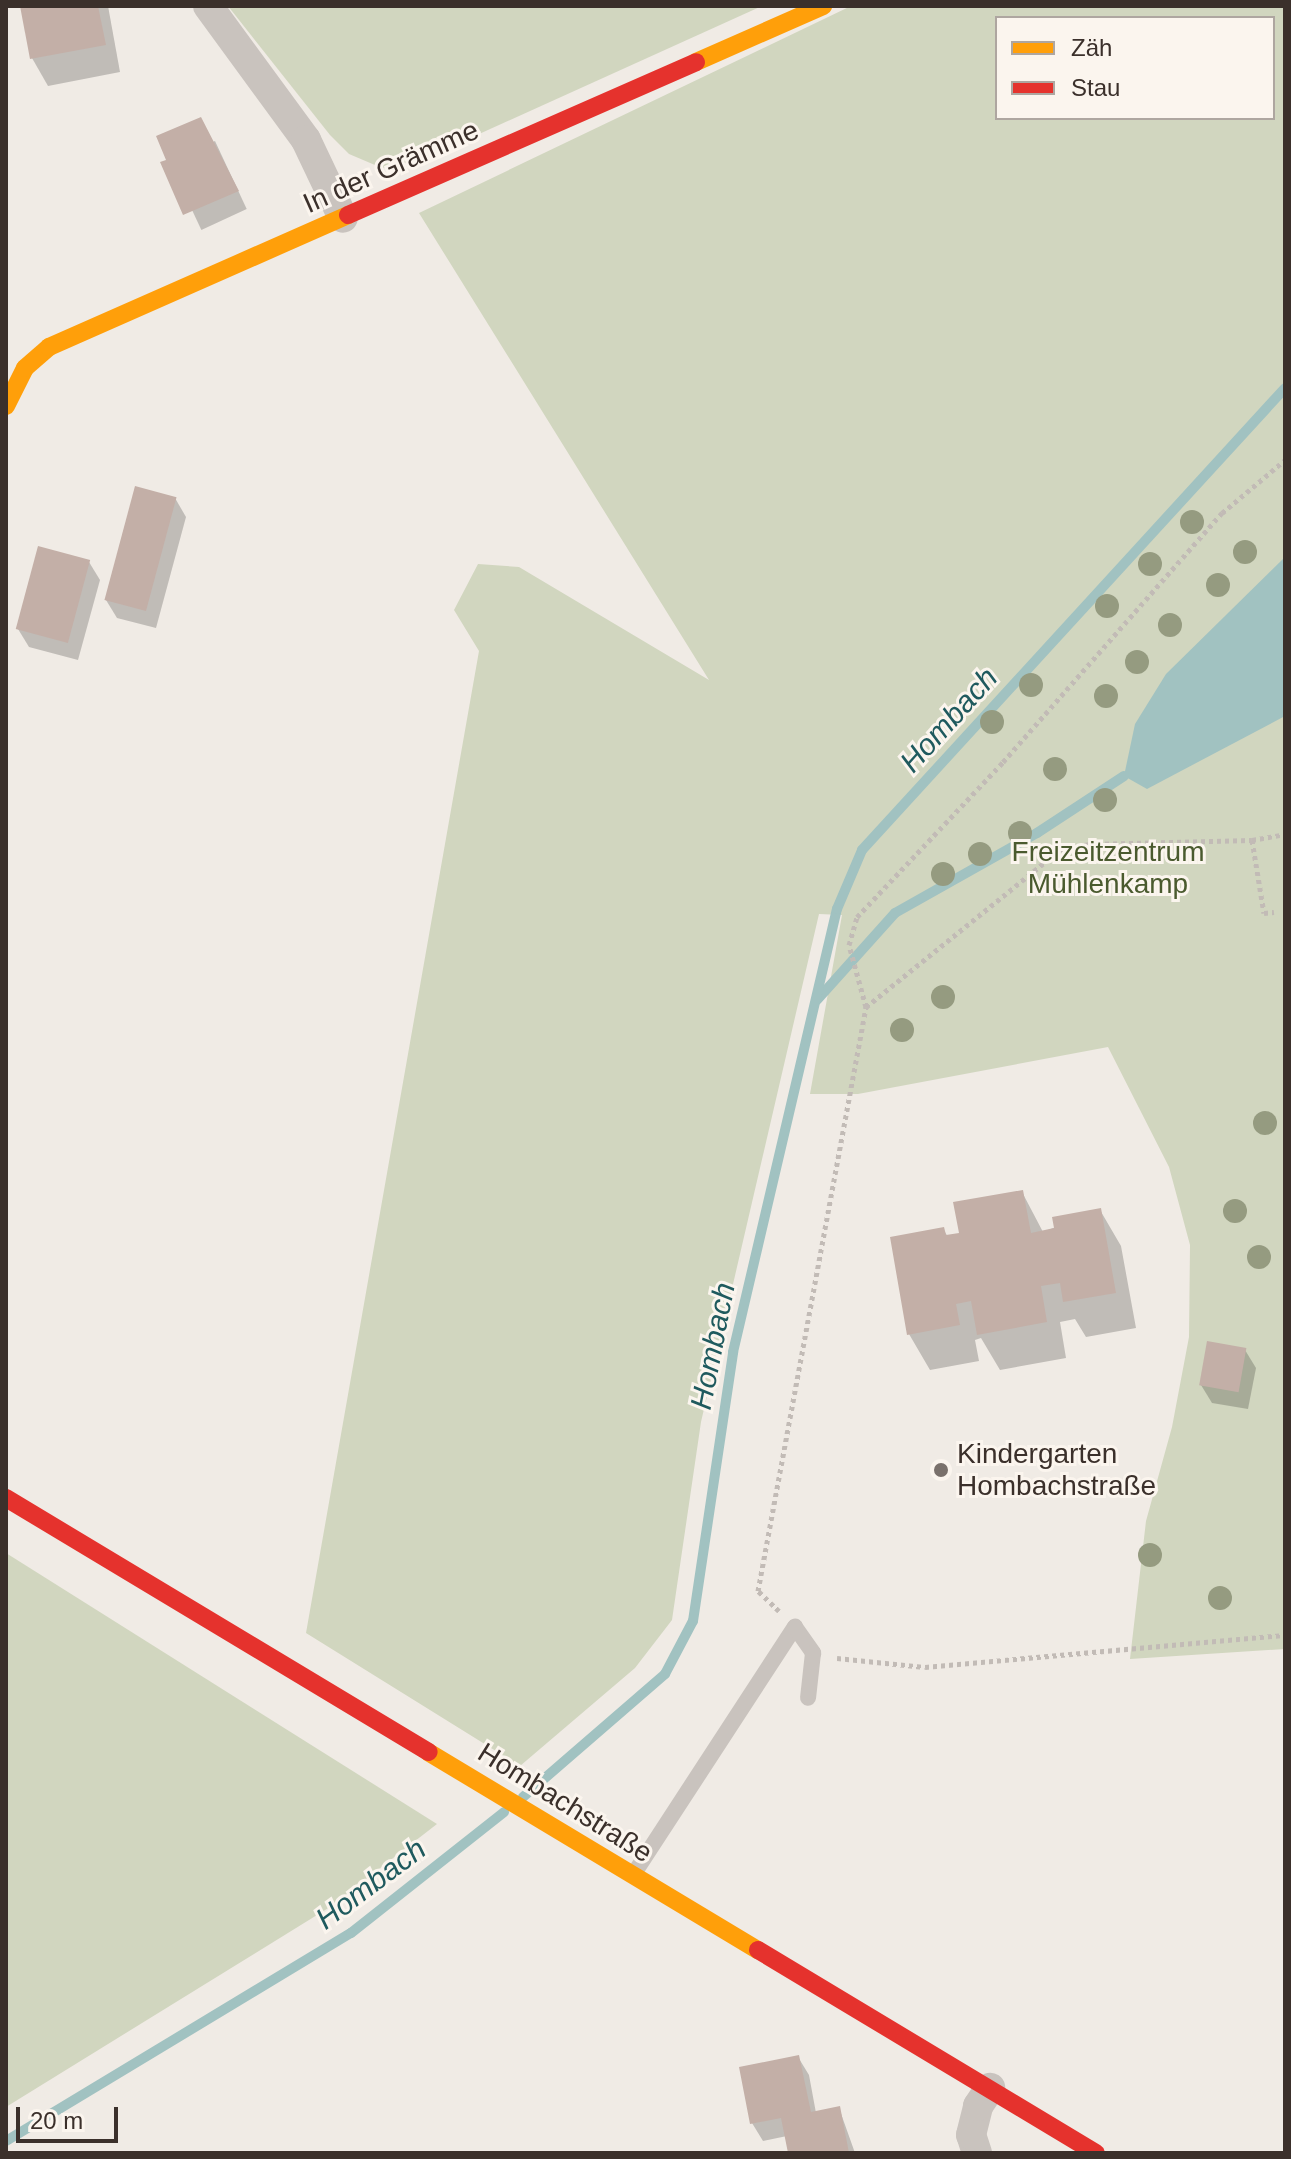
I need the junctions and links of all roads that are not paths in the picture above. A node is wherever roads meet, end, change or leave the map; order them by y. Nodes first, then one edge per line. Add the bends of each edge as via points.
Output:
1 (208, 6) edge
2 (823, 6) edge
3 (343, 218) junction
4 (6, 406) edge
5 (6, 1498) edge
6 (808, 1698) dead end
7 (632, 1877) junction
8 (990, 2088) junction
9 (977, 2153) edge
10 (1096, 2153) edge

1 - 3 street via 306,140
2 - 3 street, In der Grämme
3 - 4 street, In der Grämme via 49,347 25,368
5 - 7 street, Hombachstraße
6 - 7 lane via 813,1653 795,1627
7 - 8 street, Hombachstraße
8 - 9 street via 978,2106 971,2135
8 - 10 street, Hombachstraße

